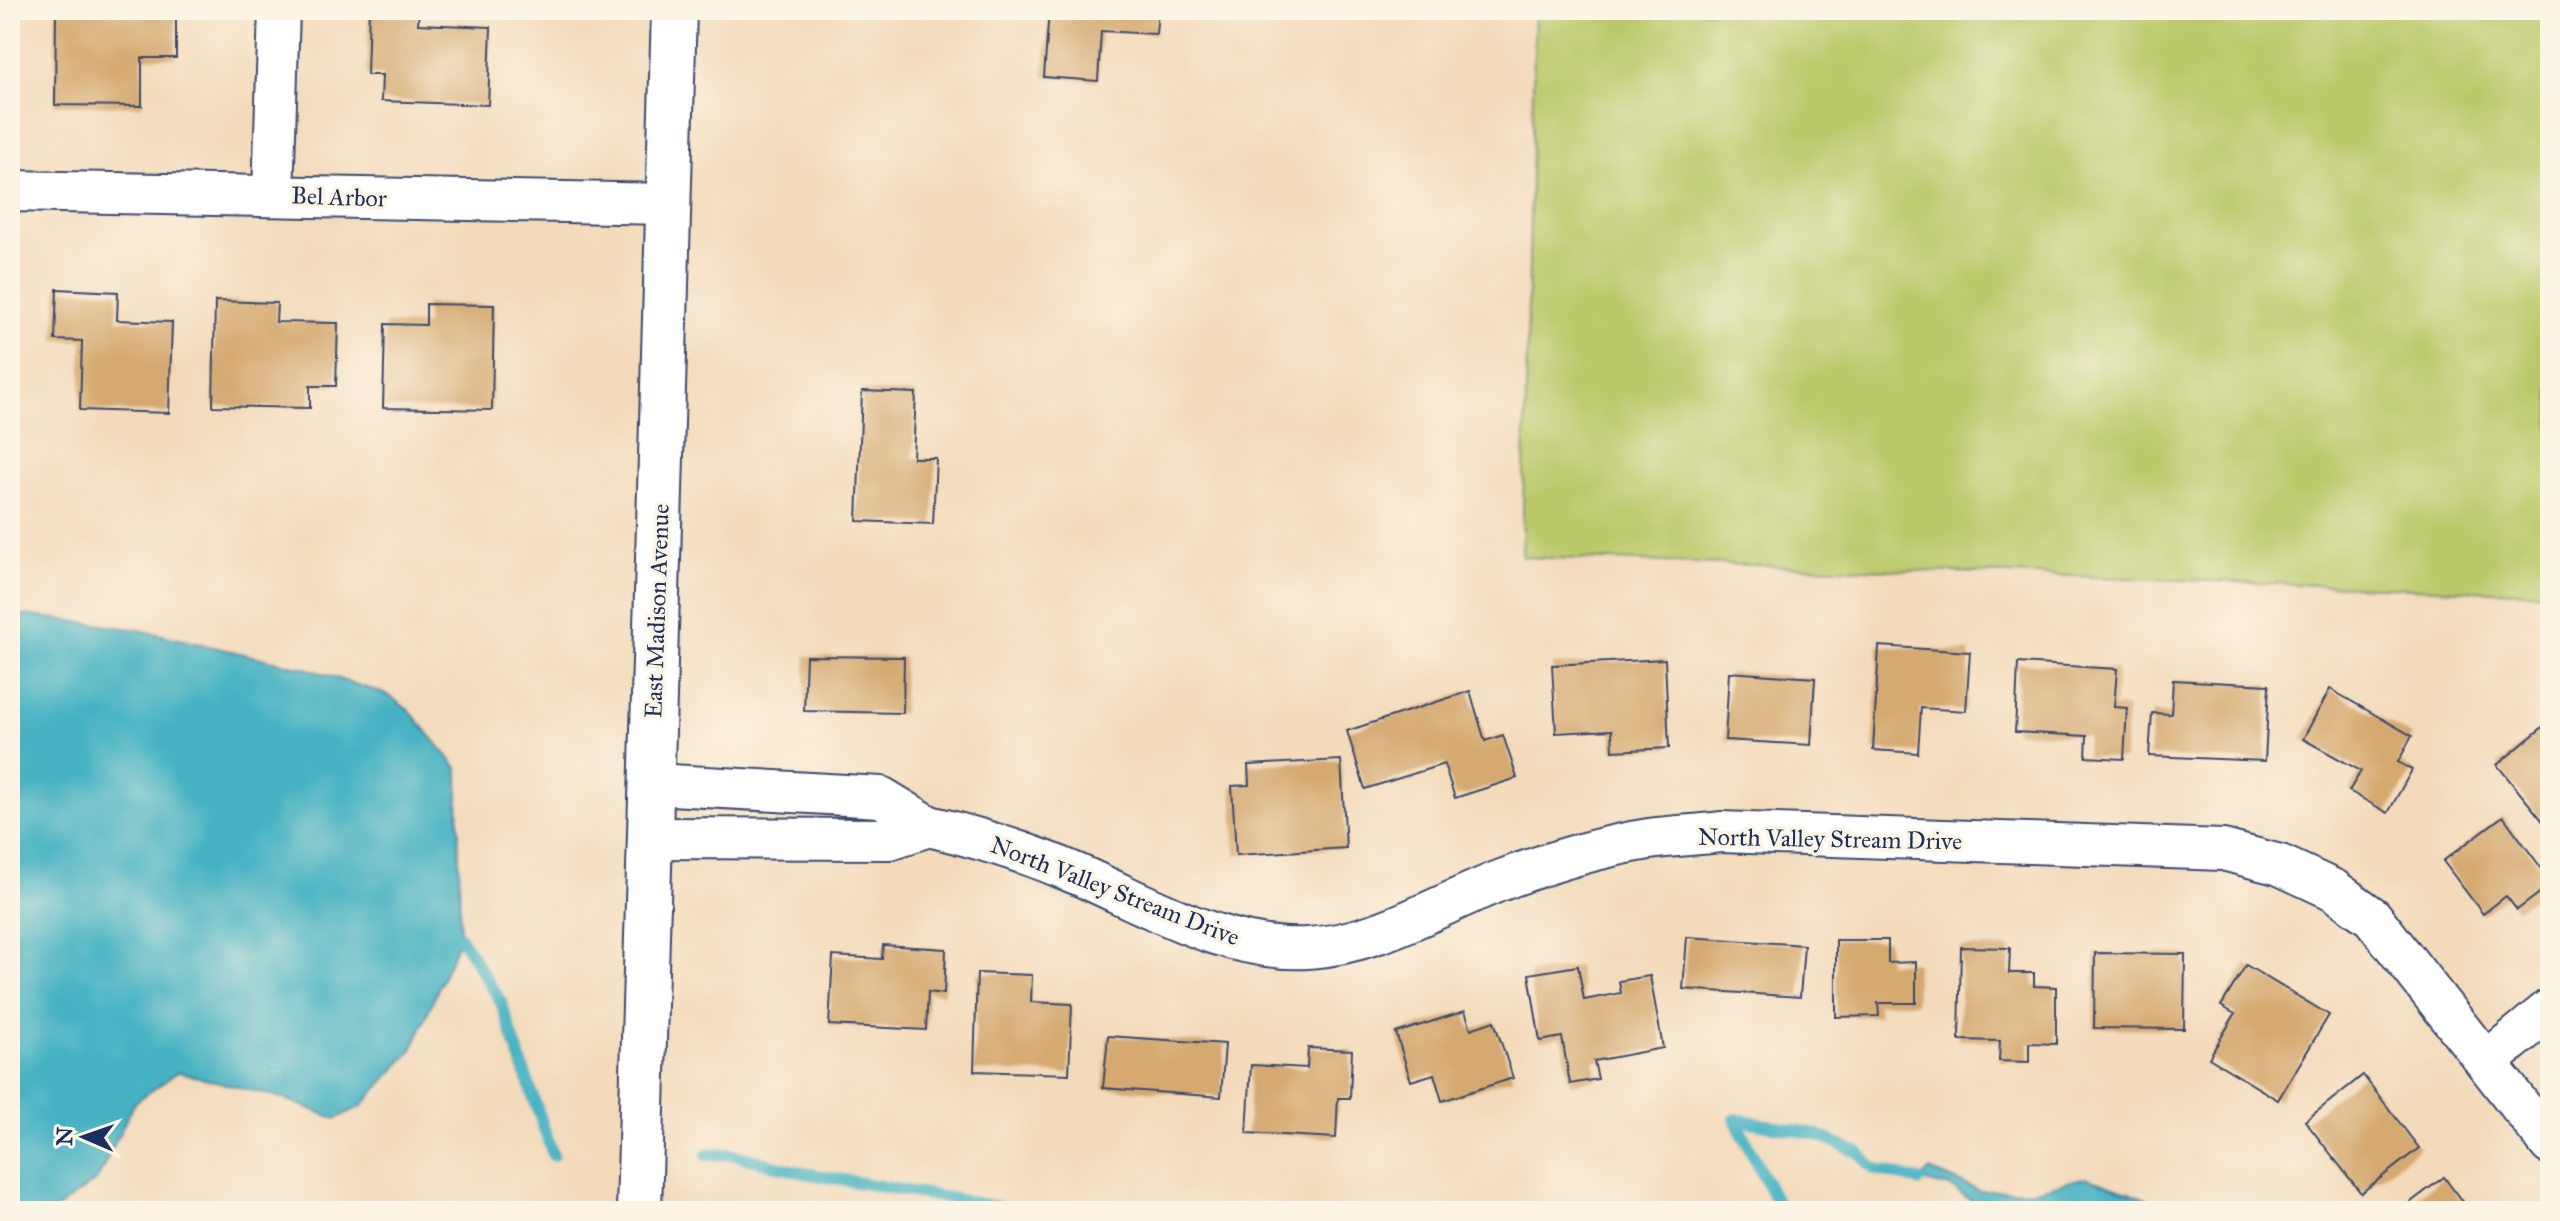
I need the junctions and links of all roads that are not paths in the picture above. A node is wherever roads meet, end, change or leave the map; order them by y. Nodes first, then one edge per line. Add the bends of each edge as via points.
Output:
1 (279, 10) edge
2 (674, 10) edge
3 (10, 191) edge
4 (273, 195) junction
5 (669, 204) junction
6 (653, 784) junction
7 (929, 826) junction
8 (651, 838) junction
9 (2550, 1009) edge
10 (2486, 1062) junction
11 (2550, 1144) edge
12 (639, 1211) edge

1 - 4 street
2 - 5 street, East Madison Avenue
3 - 4 street, Bel Arbor
4 - 5 street, Bel Arbor
5 - 6 street, East Madison Avenue
6 - 7 street, North Valley Stream Drive via 881,797
6 - 8 street, East Madison Avenue
7 - 8 street via 890,839
7 - 10 street, North Valley Stream Drive via 1075,873 1202,930 1252,944 1307,948 1389,929 1545,864 1648,839 1721,832 2223,850 2280,865 2334,890 2372,917
8 - 12 street, East Madison Avenue
9 - 10 street
10 - 11 street, North Valley Stream Drive

